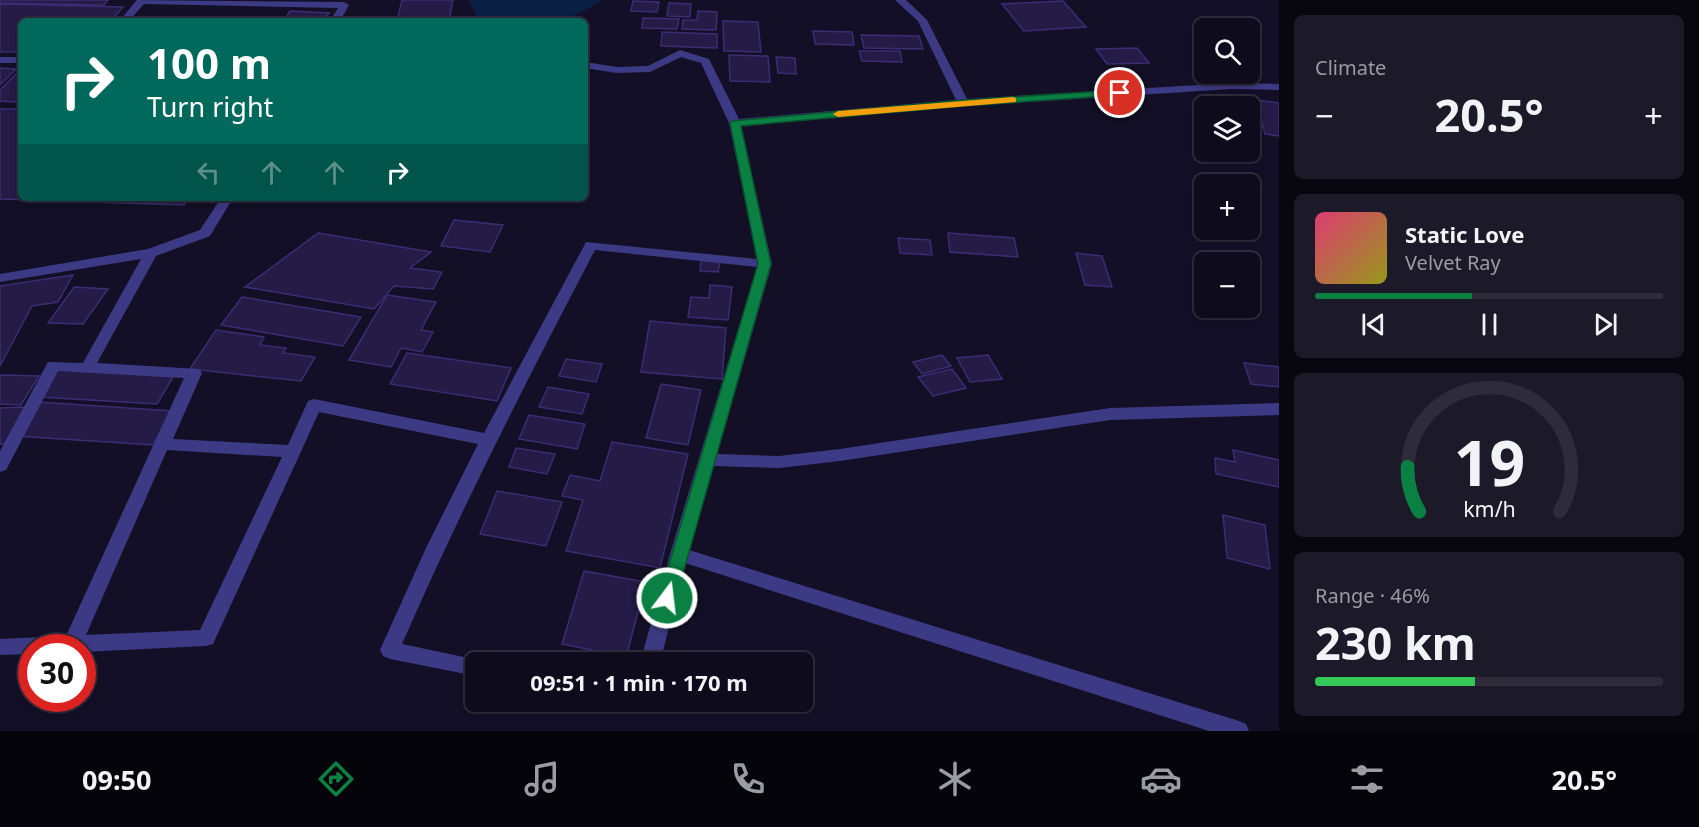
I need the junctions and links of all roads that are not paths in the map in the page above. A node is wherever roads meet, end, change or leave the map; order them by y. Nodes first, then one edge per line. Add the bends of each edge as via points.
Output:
1 (142, 0) edge
2 (900, 0) edge
3 (127, 18) edge
4 (337, 18) edge
5 (0, 60) edge
6 (18, 60) edge
7 (588, 65) edge
8 (1279, 87) edge
9 (963, 103) junction
10 (735, 123) junction
11 (225, 201) edge
12 (151, 253) junction
13 (765, 264) junction
14 (0, 278) edge
15 (87, 368) junction
16 (1279, 409) edge
17 (488, 440) junction
18 (162, 444) junction
19 (293, 451) junction
20 (708, 460) junction
21 (0, 466) edge
22 (679, 554) junction
23 (76, 634) edge
24 (96, 643) edge
25 (18, 646) edge
26 (0, 647) edge
27 (653, 652) edge
28 (465, 665) edge
29 (1239, 731) edge

1 - 3 street
1 - 4 street via 344,5
2 - 9 street via 922,20
5 - 6 street
7 - 10 street via 650,69 680,53 705,61
8 - 9 street via 1231,86
9 - 10 street
10 - 13 street
11 - 12 street via 205,233
12 - 14 street
12 - 15 street
13 - 17 street via 591,245
13 - 20 street
15 - 18 street via 194,373
15 - 21 street via 53,366
16 - 20 street via 1110,414 779,462
17 - 19 street via 314,405
17 - 28 street via 390,650
18 - 19 street
18 - 23 street
19 - 24 street via 206,638
20 - 22 street
22 - 27 street
22 - 29 street
25 - 26 street

